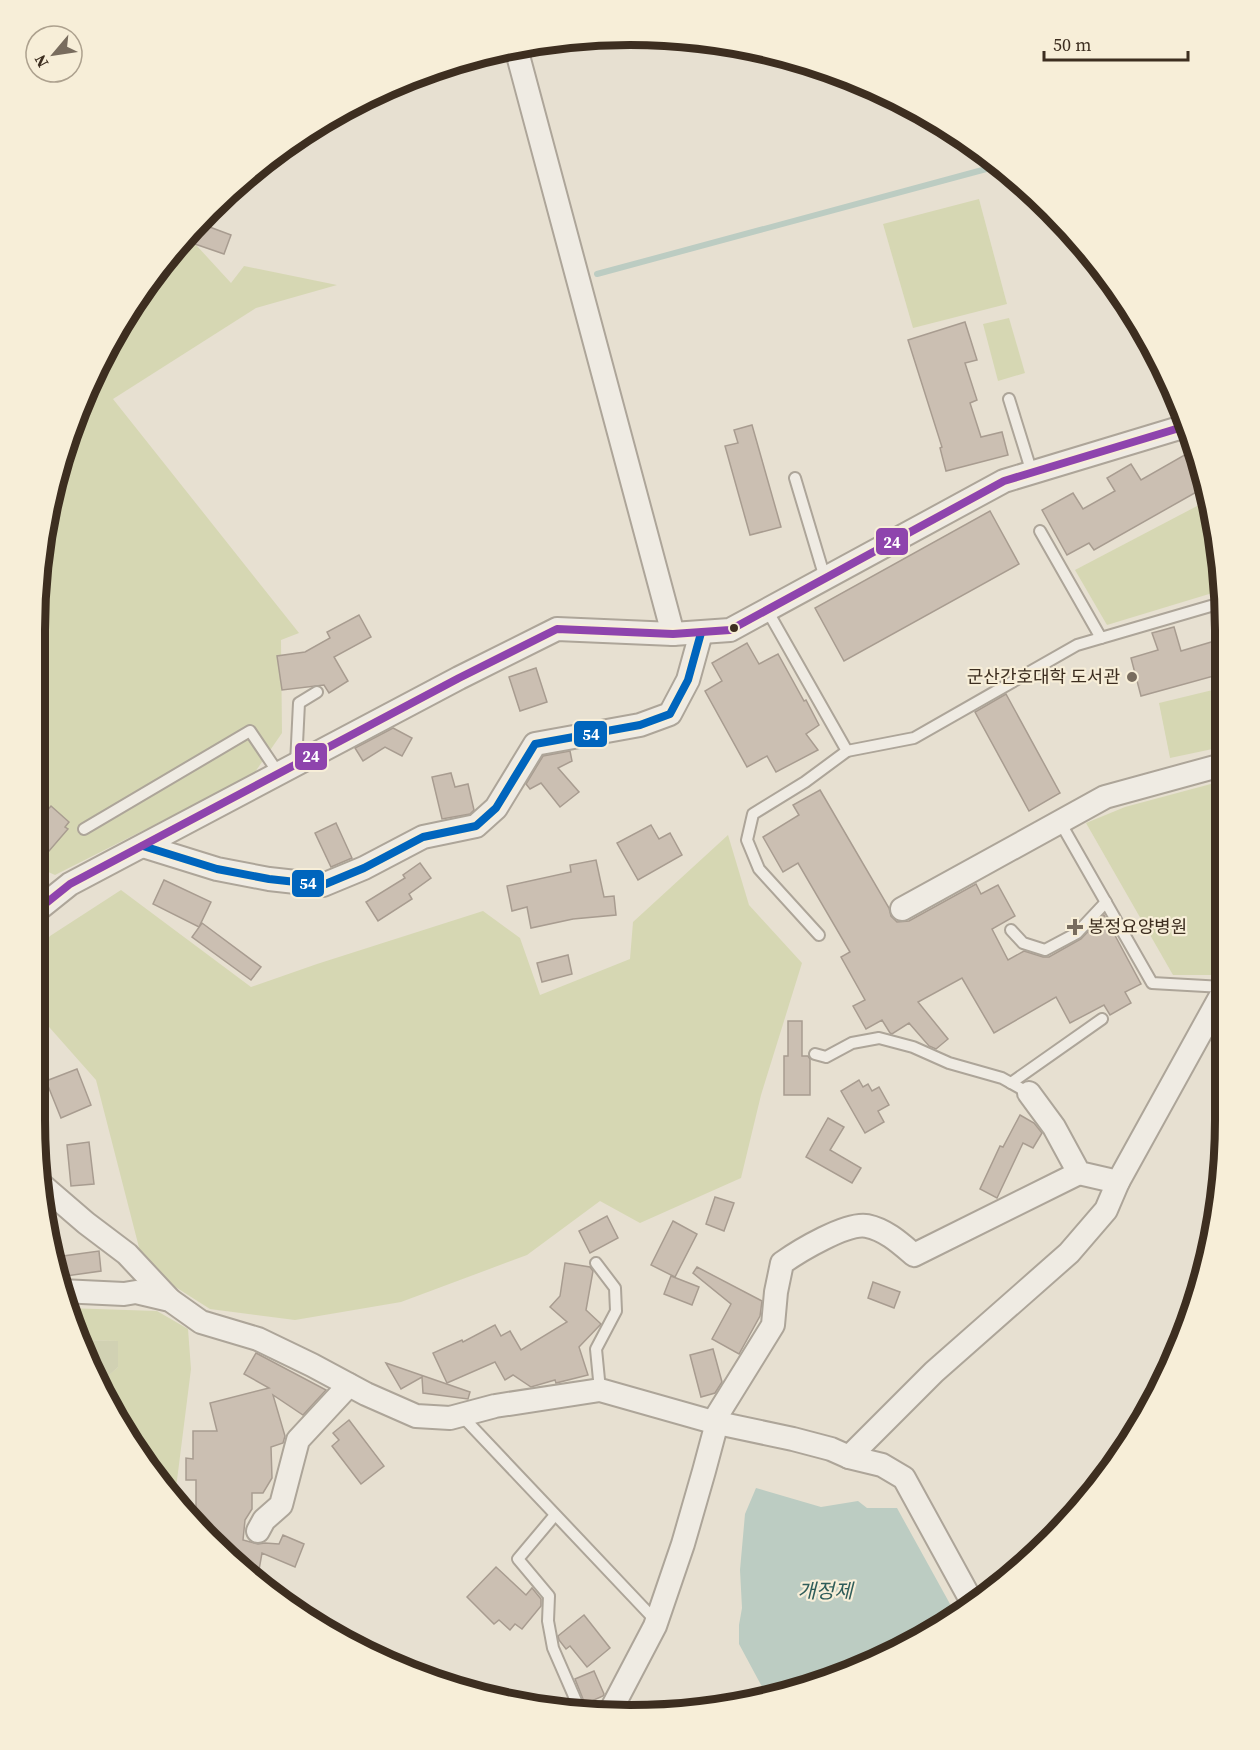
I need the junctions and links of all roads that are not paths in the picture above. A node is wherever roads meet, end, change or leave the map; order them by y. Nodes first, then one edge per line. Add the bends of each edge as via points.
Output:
1 (518, 56) edge
2 (1009, 399) dead end
3 (1179, 428) edge
4 (1032, 473) junction
5 (795, 478) dead end
6 (1040, 531) dead end
7 (825, 578) junction
8 (1214, 605) edge
9 (767, 610) junction
10 (701, 633) junction
11 (673, 634) junction
12 (1101, 638) junction
13 (317, 692) dead end
14 (847, 751) junction
15 (1215, 767) edge
16 (287, 769) junction
17 (1060, 822) junction
18 (84, 829) dead end
19 (142, 846) junction
20 (1106, 902) junction
21 (45, 903) edge
22 (902, 909) dead end
23 (1011, 930) dead end
24 (819, 935) dead end
25 (1215, 987) edge
26 (1215, 1006) edge
27 (1102, 1019) dead end
28 (815, 1054) dead end
29 (1020, 1088) junction
30 (1079, 1173) junction
31 (1118, 1182) junction
32 (50, 1192) edge
33 (596, 1263) dead end
34 (71, 1291) edge
35 (170, 1300) junction
36 (349, 1386) junction
37 (600, 1390) junction
38 (461, 1415) junction
39 (713, 1422) junction
40 (849, 1457) junction
41 (555, 1515) junction
42 (258, 1531) dead end
43 (969, 1596) edge
44 (656, 1621) junction
45 (577, 1702) edge
46 (614, 1705) edge

1 - 11 street
2 - 4 lane
3 - 4 street
4 - 7 street via 1004,481
5 - 7 lane
6 - 12 lane
7 - 9 street
8 - 12 lane
9 - 10 street via 730,630
9 - 14 lane
10 - 11 street
10 - 19 street via 688,680 670,714 640,725 534,744 496,808 476,826 423,837 323,885 217,869
11 - 16 street via 557,629
12 - 14 lane via 1077,645 914,738
13 - 16 lane via 299,703
14 - 24 lane via 753,814 747,840 759,868
15 - 17 street via 1105,797
16 - 18 lane via 250,731
16 - 19 street
17 - 20 lane
17 - 22 street
19 - 21 street via 70,884
20 - 23 lane via 1077,933 1045,950 1023,943
20 - 25 lane via 1152,983
26 - 31 street
27 - 29 lane
28 - 29 lane via 826,1058 852,1043 879,1038 913,1047 949,1064 1002,1078
29 - 30 street via 1054,1127
30 - 31 street
30 - 39 street via 914,1255 887,1233 865,1225 849,1228 799,1251 782,1263 773,1325
31 - 40 street via 1106,1210 1069,1253 934,1372
32 - 35 street via 127,1254
33 - 37 lane via 615,1288 616,1311 596,1349
34 - 35 street via 136,1292
35 - 36 street via 201,1322 258,1339
36 - 38 street via 416,1416
36 - 42 street via 298,1440 281,1505
37 - 38 street
37 - 39 street
38 - 41 lane
39 - 40 street via 793,1439
39 - 44 street via 715,1430 704,1471
40 - 43 street via 882,1466 904,1478
41 - 44 lane
41 - 45 lane via 518,1560 549,1596 553,1648
44 - 46 street

